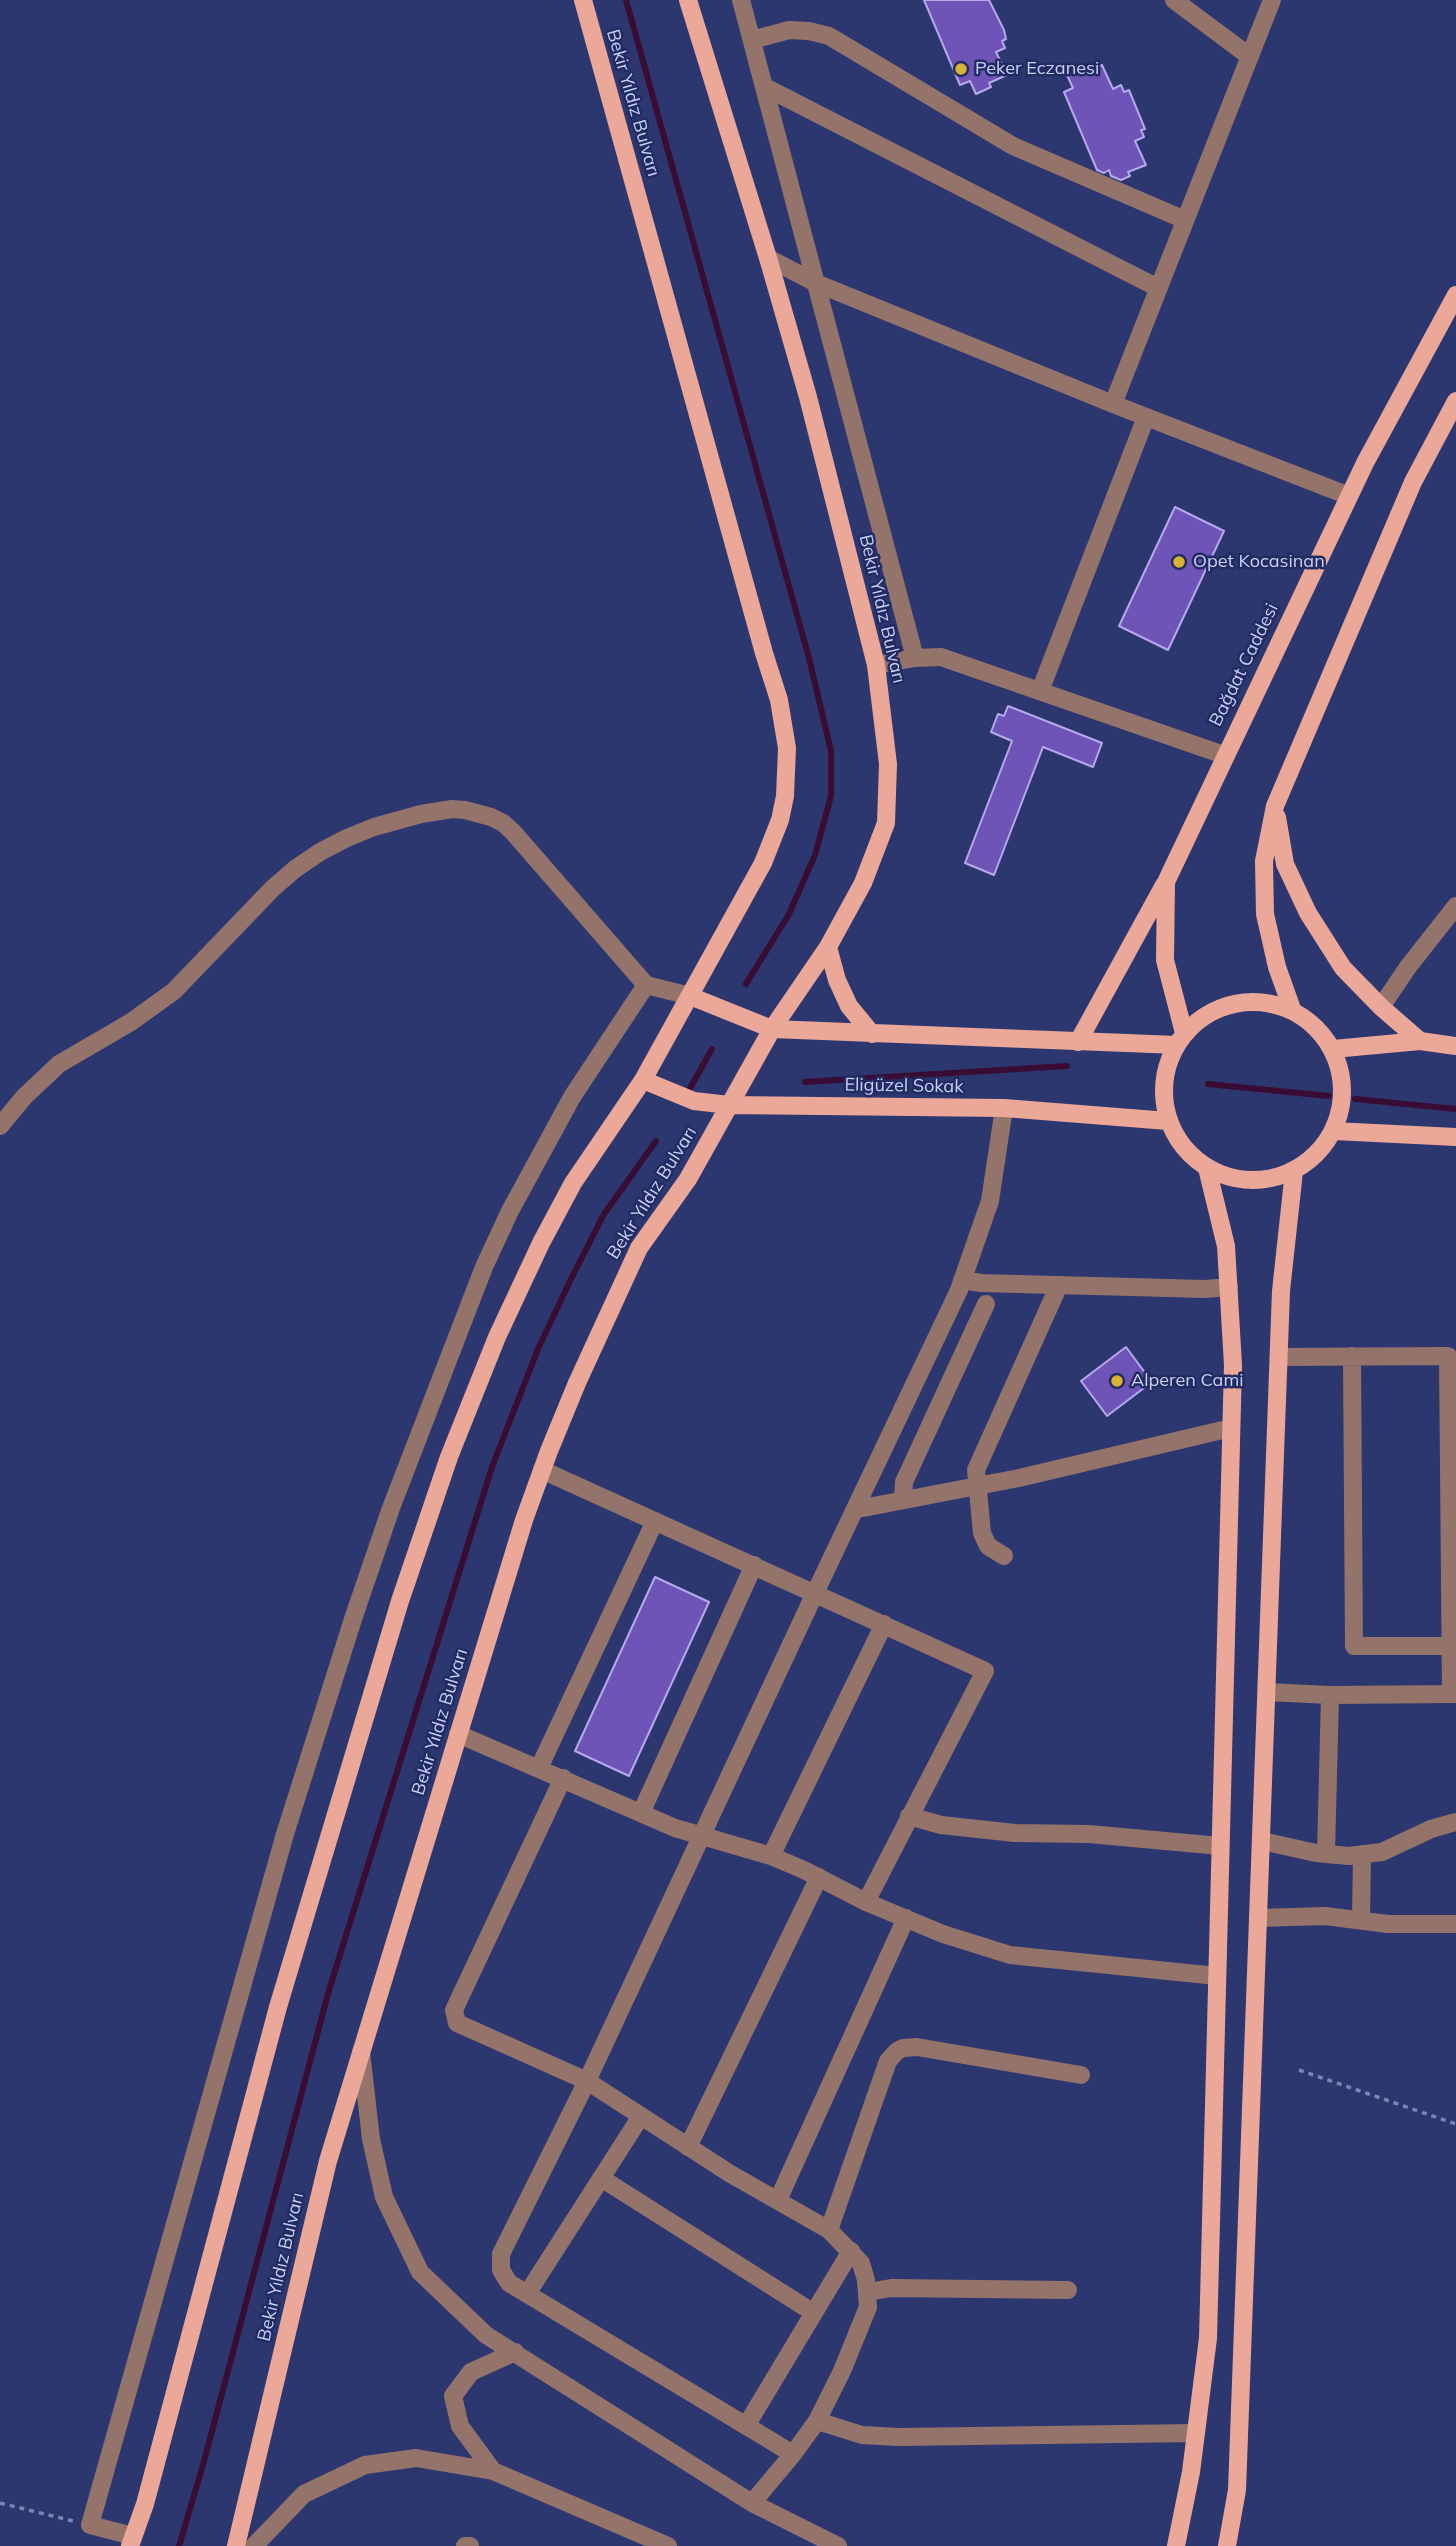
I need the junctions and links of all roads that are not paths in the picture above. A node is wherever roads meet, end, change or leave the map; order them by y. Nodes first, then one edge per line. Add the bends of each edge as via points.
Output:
1 (583, 0) edge
2 (688, 0) edge
3 (741, 0) edge
4 (1174, 0) edge
5 (1272, 0) edge
6 (752, 40) junction
7 (1249, 56) junction
8 (765, 87) junction
9 (1185, 220) junction
10 (768, 258) junction
11 (816, 283) junction
12 (1158, 288) junction
13 (1456, 295) edge
14 (1456, 401) edge
15 (1113, 404) junction
16 (1146, 417) junction
17 (1349, 496) junction
18 (915, 658) junction
19 (876, 664) junction
20 (1040, 691) junction
21 (1224, 755) junction
22 (1275, 806) junction
23 (1166, 881) junction
24 (1456, 906) edge
25 (828, 947) junction
26 (646, 985) junction
27 (690, 996) junction
28 (1381, 1007) junction
29 (1292, 1009) junction
30 (772, 1029) junction
31 (872, 1034) junction
32 (1181, 1039) junction
33 (1078, 1041) junction
34 (1420, 1041) junction
35 (1456, 1046) edge
36 (1332, 1049) junction
37 (643, 1080) junction
38 (729, 1105) junction
39 (1004, 1108) junction
40 (1168, 1121) junction
41 (0, 1126) edge
42 (1334, 1132) junction
43 (1456, 1138) edge
44 (1207, 1168) junction
45 (1294, 1171) junction
46 (962, 1280) junction
47 (1059, 1285) junction
48 (1228, 1287) junction
49 (986, 1304) dead end
50 (1352, 1356) junction
51 (1279, 1357) junction
52 (1231, 1428) junction
53 (1452, 1454) edge
54 (542, 1470) junction
55 (977, 1486) junction
56 (903, 1500) junction
57 (856, 1507) junction
58 (655, 1521) junction
59 (1004, 1556) dead end
60 (754, 1565) junction
61 (815, 1593) junction
62 (884, 1624) junction
63 (1450, 1646) junction
64 (1266, 1692) junction
65 (1453, 1694) edge
66 (1330, 1695) junction
67 (458, 1734) junction
68 (539, 1768) junction
69 (563, 1778) junction
70 (641, 1813) junction
71 (909, 1816) junction
72 (1456, 1822) edge
73 (701, 1836) junction
74 (1262, 1840) junction
75 (1220, 1846) junction
76 (1326, 1853) junction
77 (1362, 1854) junction
78 (771, 1856) junction
79 (819, 1877) junction
80 (866, 1902) junction
81 (906, 1918) junction
82 (1259, 1918) junction
83 (1361, 1919) junction
84 (1456, 1924) edge
85 (1217, 1976) junction
86 (362, 2052) junction
87 (1081, 2075) dead end
88 (587, 2081) junction
89 (641, 2116) junction
90 (688, 2147) junction
91 (601, 2178) junction
92 (778, 2200) junction
93 (829, 2230) junction
94 (851, 2251) junction
95 (1068, 2290) dead end
96 (868, 2292) junction
97 (527, 2294) junction
98 (814, 2313) junction
99 (515, 2353) junction
100 (817, 2421) junction
101 (746, 2426) junction
102 (1196, 2433) junction
103 (793, 2454) junction
104 (493, 2471) junction
105 (752, 2503) junction
106 (132, 2541) edge
107 (236, 2546) edge
108 (254, 2546) edge
109 (668, 2546) edge
110 (838, 2546) edge
111 (1176, 2546) edge
112 (1227, 2546) edge

1 - 27 main road, Bekir Yıldız Bulvarı via 779,700 787,748 785,796 773,842
2 - 10 main road, Bekir Yıldız Bulvarı
3 - 6 street
4 - 7 street
5 - 7 street
6 - 8 street
6 - 9 street via 789,30 829,36 1013,146
7 - 9 street
8 - 11 street
8 - 12 street
9 - 12 street
10 - 11 street
10 - 19 main road, Bekir Yıldız Bulvarı
11 - 15 street
11 - 18 street
12 - 15 street
13 - 17 main road, Bağdat Caddesi
14 - 22 main road via 1413,482
15 - 16 street
16 - 17 street
16 - 20 street
17 - 21 main road, Bağdat Caddesi
18 - 19 street
18 - 20 street via 941,657
19 - 25 main road, Bekir Yıldız Bulvarı via 888,764 886,824 863,883
20 - 21 street
21 - 23 main road, Bağdat Caddesi
22 - 28 main road via 1284,864 1308,914 1343,968
22 - 29 main road via 1264,860 1265,914
23 - 32 main road, Bağdat Caddesi via 1165,960
23 - 33 main road
24 - 28 street
25 - 30 main road, Bekir Yıldız Bulvarı
25 - 31 main road via 849,1006
26 - 27 street
26 - 41 street via 503,823 465,810 421,814 346,838 295,869 174,991 59,1064
26 - 106 street via 572,1097 484,1267 354,1616 285,1834 90,2525
27 - 30 main road
27 - 37 main road, Bekir Yıldız Bulvarı
28 - 34 main road
29 - 32 main road via 1265,1002 1236,1002 1207,1013
29 - 36 main road via 1315,1026
30 - 31 main road
30 - 38 main road, Bekir Yıldız Bulvarı
31 - 33 main road
32 - 33 main road
32 - 40 main road via 1169,1060 1163,1091
34 - 35 main road
34 - 36 main road
36 - 42 main road via 1342,1076 1342,1104
37 - 38 main road, Eligüzel Sokak via 694,1101
37 - 106 main road, Bekir Yıldız Bulvarı via 580,1172 541,1243 476,1386 428,1517 278,2007
38 - 39 main road, Eligüzel Sokak
38 - 54 main road, Bekir Yıldız Bulvarı via 688,1179 639,1248
39 - 40 main road, Eligüzel Sokak
39 - 46 street via 990,1201
40 - 44 main road via 1184,1148
42 - 43 main road
42 - 45 main road via 1317,1155
44 - 45 main road via 1236,1179 1267,1180
44 - 48 main road via 1226,1246
45 - 51 main road
46 - 47 street
46 - 57 street
47 - 48 street
47 - 55 street via 976,1470
48 - 52 main road
49 - 56 street via 904,1482
50 - 51 street
50 - 53 street via 1448,1356
50 - 63 street via 1354,1646
51 - 64 main road
52 - 55 street
52 - 75 main road
53 - 63 street
54 - 58 street
54 - 67 main road, Bekir Yıldız Bulvarı
55 - 56 street
55 - 59 street via 982,1532 988,1546
56 - 57 street
57 - 61 street
58 - 60 street
58 - 68 street
60 - 61 street
60 - 70 street
61 - 62 street
61 - 73 street
62 - 71 street via 985,1671
62 - 78 street
63 - 65 street
64 - 66 street
64 - 74 main road
65 - 66 street
66 - 76 street
67 - 68 street
67 - 86 main road, Bekir Yıldız Bulvarı
68 - 69 street
69 - 70 street
69 - 88 street via 454,2015 460,2026
70 - 73 street
71 - 75 street via 941,1825 1015,1833 1089,1834
71 - 80 street
72 - 77 street via 1382,1852
73 - 78 street
73 - 88 street
74 - 76 street
74 - 82 main road
75 - 85 main road
76 - 77 street
77 - 83 street
78 - 79 street
79 - 80 street
79 - 90 street
80 - 81 street
81 - 85 street via 1010,1955
81 - 92 street
82 - 83 street
82 - 112 main road via 1237,2490
83 - 84 street via 1388,1924
85 - 102 main road via 1208,2337
86 - 99 street via 371,2139 384,2197 420,2272 486,2334
86 - 107 main road, Bekir Yıldız Bulvarı via 328,2161
87 - 93 street via 917,2047 897,2051 888,2062
88 - 89 street
88 - 97 street via 501,2254 504,2277
89 - 90 street
89 - 91 street
90 - 92 street
91 - 97 street
91 - 98 street
92 - 93 street
93 - 94 street
94 - 96 street via 861,2263
94 - 98 street
95 - 96 street via 891,2288
96 - 100 street via 861,2327
97 - 101 street
98 - 101 street
99 - 104 street via 471,2372 453,2396 460,2426
99 - 105 street
100 - 102 street via 862,2435 898,2437
100 - 103 street
101 - 103 street
102 - 111 main road
103 - 105 street
104 - 108 street via 416,2458 365,2465 304,2494
104 - 109 street
105 - 110 street

